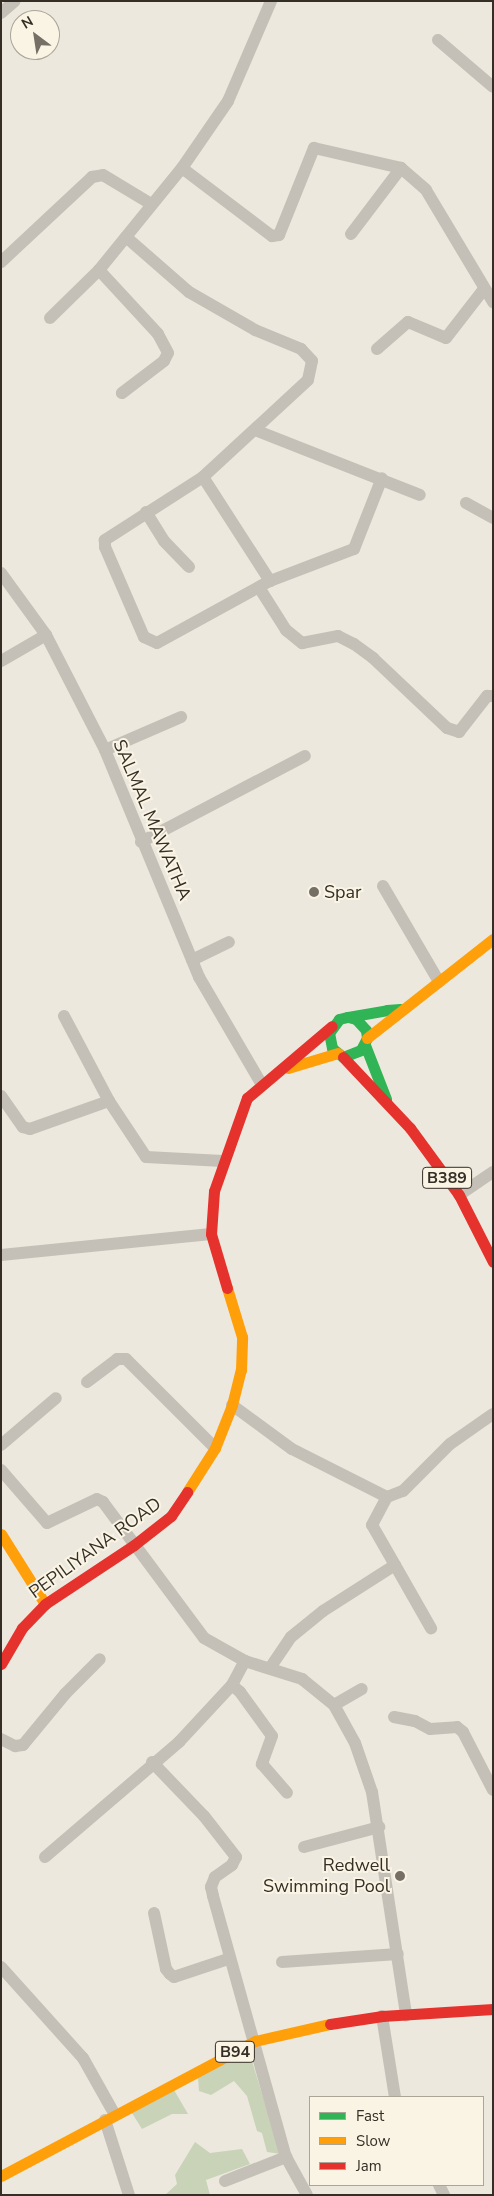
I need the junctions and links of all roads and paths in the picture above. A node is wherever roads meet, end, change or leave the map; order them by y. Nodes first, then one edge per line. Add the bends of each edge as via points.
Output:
1 (15, 1) edge
2 (271, 1) edge
3 (1, 13) edge
4 (438, 40) dead end
5 (493, 88) edge
6 (182, 168) junction
7 (401, 168) junction
8 (151, 204) junction
9 (351, 234) dead end
10 (126, 237) junction
11 (1, 262) edge
12 (99, 270) junction
13 (484, 288) junction
14 (493, 302) edge
15 (50, 318) dead end
16 (376, 348) dead end
17 (122, 393) dead end
18 (255, 430) junction
19 (204, 477) junction
20 (382, 478) junction
21 (420, 495) dead end
22 (466, 503) dead end
23 (146, 512) junction
24 (493, 518) edge
25 (190, 566) dead end
26 (1, 573) edge
27 (265, 585) junction
28 (46, 635) junction
29 (1, 661) edge
30 (493, 696) edge
31 (181, 717) dead end
32 (105, 750) junction
33 (305, 756) dead end
34 (141, 842) junction
35 (383, 886) dead end
36 (493, 939) edge
37 (229, 942) dead end
38 (192, 960) junction
39 (439, 982) junction
40 (400, 1009) junction
41 (64, 1016) dead end
42 (348, 1017) junction
43 (332, 1026) junction
44 (366, 1042) junction
45 (341, 1055) junction
46 (280, 1071) junction
47 (262, 1085) junction
48 (1, 1096) edge
49 (109, 1101) junction
50 (388, 1104) junction
51 (223, 1161) junction
52 (493, 1172) edge
53 (459, 1195) junction
54 (211, 1234) junction
55 (1, 1254) edge
56 (493, 1262) edge
57 (87, 1382) dead end
58 (56, 1398) dead end
59 (232, 1405) junction
60 (493, 1414) edge
61 (1, 1444) edge
62 (214, 1448) junction
63 (1, 1470) edge
64 (387, 1497) junction
65 (1, 1534) edge
66 (134, 1545) junction
67 (395, 1565) junction
68 (45, 1604) junction
69 (432, 1628) dead end
70 (100, 1659) dead end
71 (246, 1661) junction
72 (1, 1664) edge
73 (270, 1668) junction
74 (232, 1685) junction
75 (362, 1690) dead end
76 (334, 1705) junction
77 (394, 1716) dead end
78 (1, 1739) edge
79 (152, 1762) junction
80 (493, 1790) edge
81 (287, 1793) dead end
82 (379, 1827) junction
83 (304, 1847) dead end
84 (45, 1857) dead end
85 (154, 1914) dead end
86 (398, 1954) junction
87 (228, 1959) junction
88 (282, 1962) dead end
89 (1, 1967) edge
90 (493, 2010) edge
91 (406, 2015) junction
92 (382, 2016) junction
93 (256, 2042) junction
94 (395, 2096) edge
95 (110, 2118) junction
96 (286, 2157) junction
97 (1, 2176) edge
98 (225, 2181) dead end
99 (302, 2194) edge
100 (129, 2195) edge

1 - 3 street
2 - 6 street via 228,101
4 - 5 street
6 - 7 street via 272,236 279,235 314,148
6 - 8 street
7 - 9 street
7 - 13 street via 426,190
8 - 10 street
8 - 11 street via 103,175 92,177
10 - 12 street
10 - 18 street via 189,292 255,330 301,349 312,361 308,380
12 - 15 street
12 - 17 street via 158,334 168,353 164,361
13 - 14 street
13 - 16 street via 446,338 408,322
18 - 19 street
18 - 20 street
19 - 23 street
19 - 27 street
20 - 21 street
20 - 27 street via 354,549
22 - 24 street
23 - 25 street via 164,541
23 - 27 street via 113,532 105,540 105,547 144,637 151,642 157,643
26 - 28 street, SALMAL MAWATHA
27 - 30 street via 286,630 302,643 338,636 354,644 447,728 459,732 487,696
28 - 29 street
28 - 32 street, SALMAL MAWATHA
31 - 32 street
32 - 34 street, SALMAL MAWATHA
33 - 34 street
34 - 38 street, SALMAL MAWATHA
35 - 39 street
36 - 39 main road
37 - 38 street
38 - 47 street, SALMAL MAWATHA
39 - 40 main road
40 - 42 main road
40 - 44 main road via 394,1019
41 - 49 street
42 - 43 main road
42 - 44 main road via 356,1019 366,1030
43 - 45 main road via 328,1033 332,1048
43 - 46 main road
44 - 45 main road via 352,1055
44 - 50 main road, B389
45 - 46 main road via 308,1060
45 - 50 main road, B389
46 - 47 main road, PEPILIYANA ROAD
47 - 51 main road, PEPILIYANA ROAD via 247,1098
48 - 49 street via 23,1128 30,1129
49 - 51 street via 146,1157
50 - 53 main road, B389 via 410,1128
51 - 54 main road, PEPILIYANA ROAD via 214,1190
52 - 53 street
53 - 56 main road, B389
54 - 55 street
54 - 59 main road, PEPILIYANA ROAD via 242,1337 241,1370
57 - 62 street via 117,1359 126,1359
58 - 61 street
59 - 62 main road, PEPILIYANA ROAD
59 - 64 street via 292,1449
60 - 64 street via 450,1444 404,1491
62 - 66 main road, PEPILIYANA ROAD via 184,1501 171,1516
63 - 66 street via 47,1523 97,1499 103,1502
64 - 67 street via 372,1525
65 - 68 main road
66 - 68 main road, PEPILIYANA ROAD
66 - 71 street via 204,1638
67 - 69 street
67 - 73 street via 323,1610 291,1638
68 - 72 main road, PEPILIYANA ROAD via 22,1628
70 - 78 street via 65,1694 24,1744 15,1746
71 - 73 street
71 - 74 street
73 - 76 street via 302,1679
74 - 79 street via 179,1742
74 - 81 street via 272,1736 262,1764
75 - 76 street
76 - 82 street via 355,1743 372,1792
77 - 80 street via 430,1729 457,1727 463,1732
79 - 84 street
79 - 87 street via 204,1816 236,1858 216,1877 211,1887
82 - 83 street
82 - 86 street
85 - 87 street via 166,1969 170,1974 174,1976
86 - 88 street
86 - 91 street
87 - 93 street
89 - 95 street via 83,2058
90 - 91 main road, B94
91 - 92 main road, B94
92 - 93 main road, B94 via 314,2026
92 - 94 street
93 - 95 main road, B94
93 - 96 street
95 - 97 main road, B94
95 - 100 street
96 - 98 street
96 - 99 street

